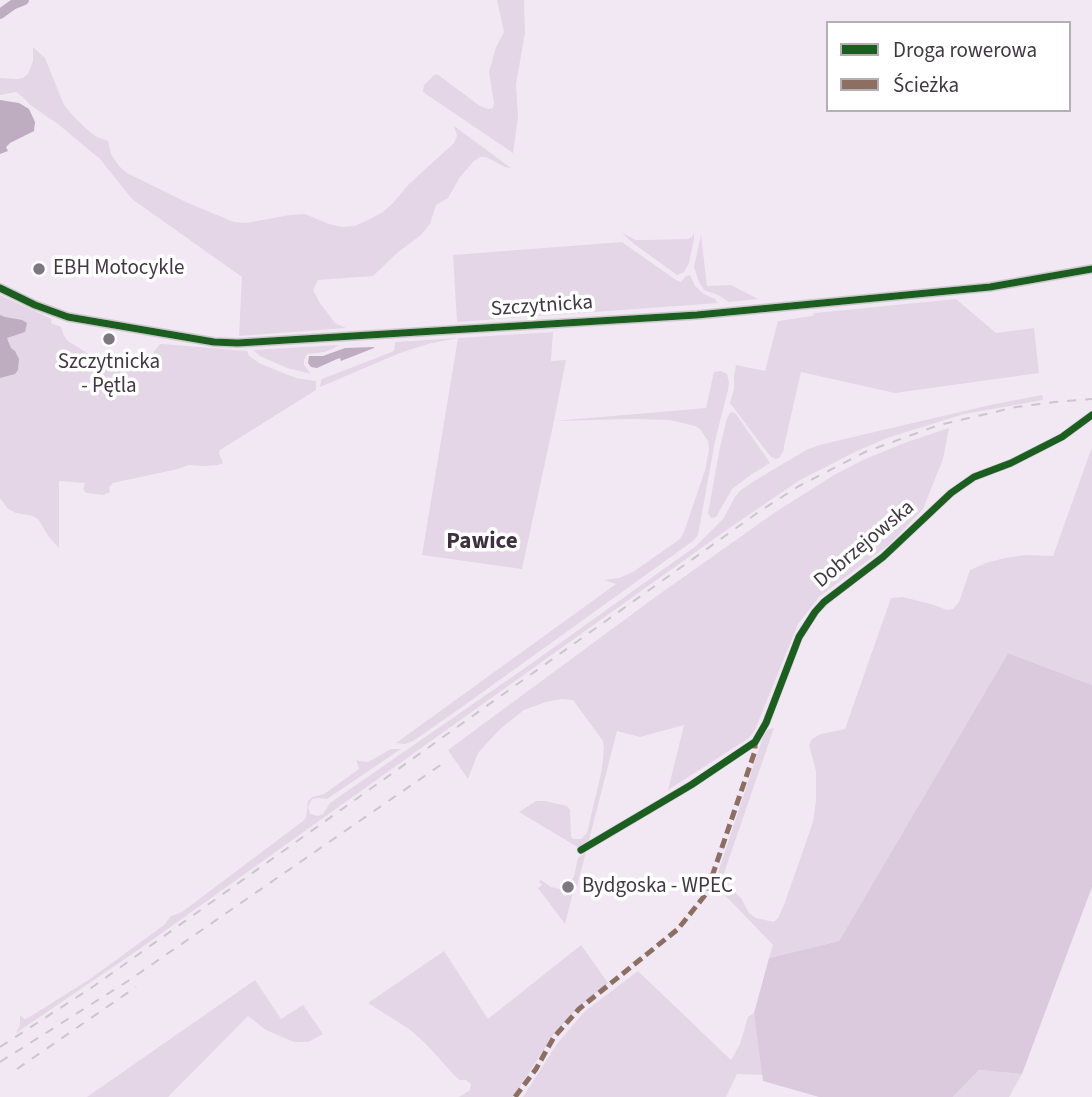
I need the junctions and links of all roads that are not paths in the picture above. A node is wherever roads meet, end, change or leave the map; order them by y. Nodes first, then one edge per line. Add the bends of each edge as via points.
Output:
1 (1092, 270) edge
2 (0, 288) edge
3 (1092, 415) edge
4 (581, 850) dead end

1 - 2 street, Szczytnicka via 990,287 697,315 239,343 68,317
3 - 4 street, Dobrzejowska via 1062,437 974,477 951,493 815,612 799,637 755,742

